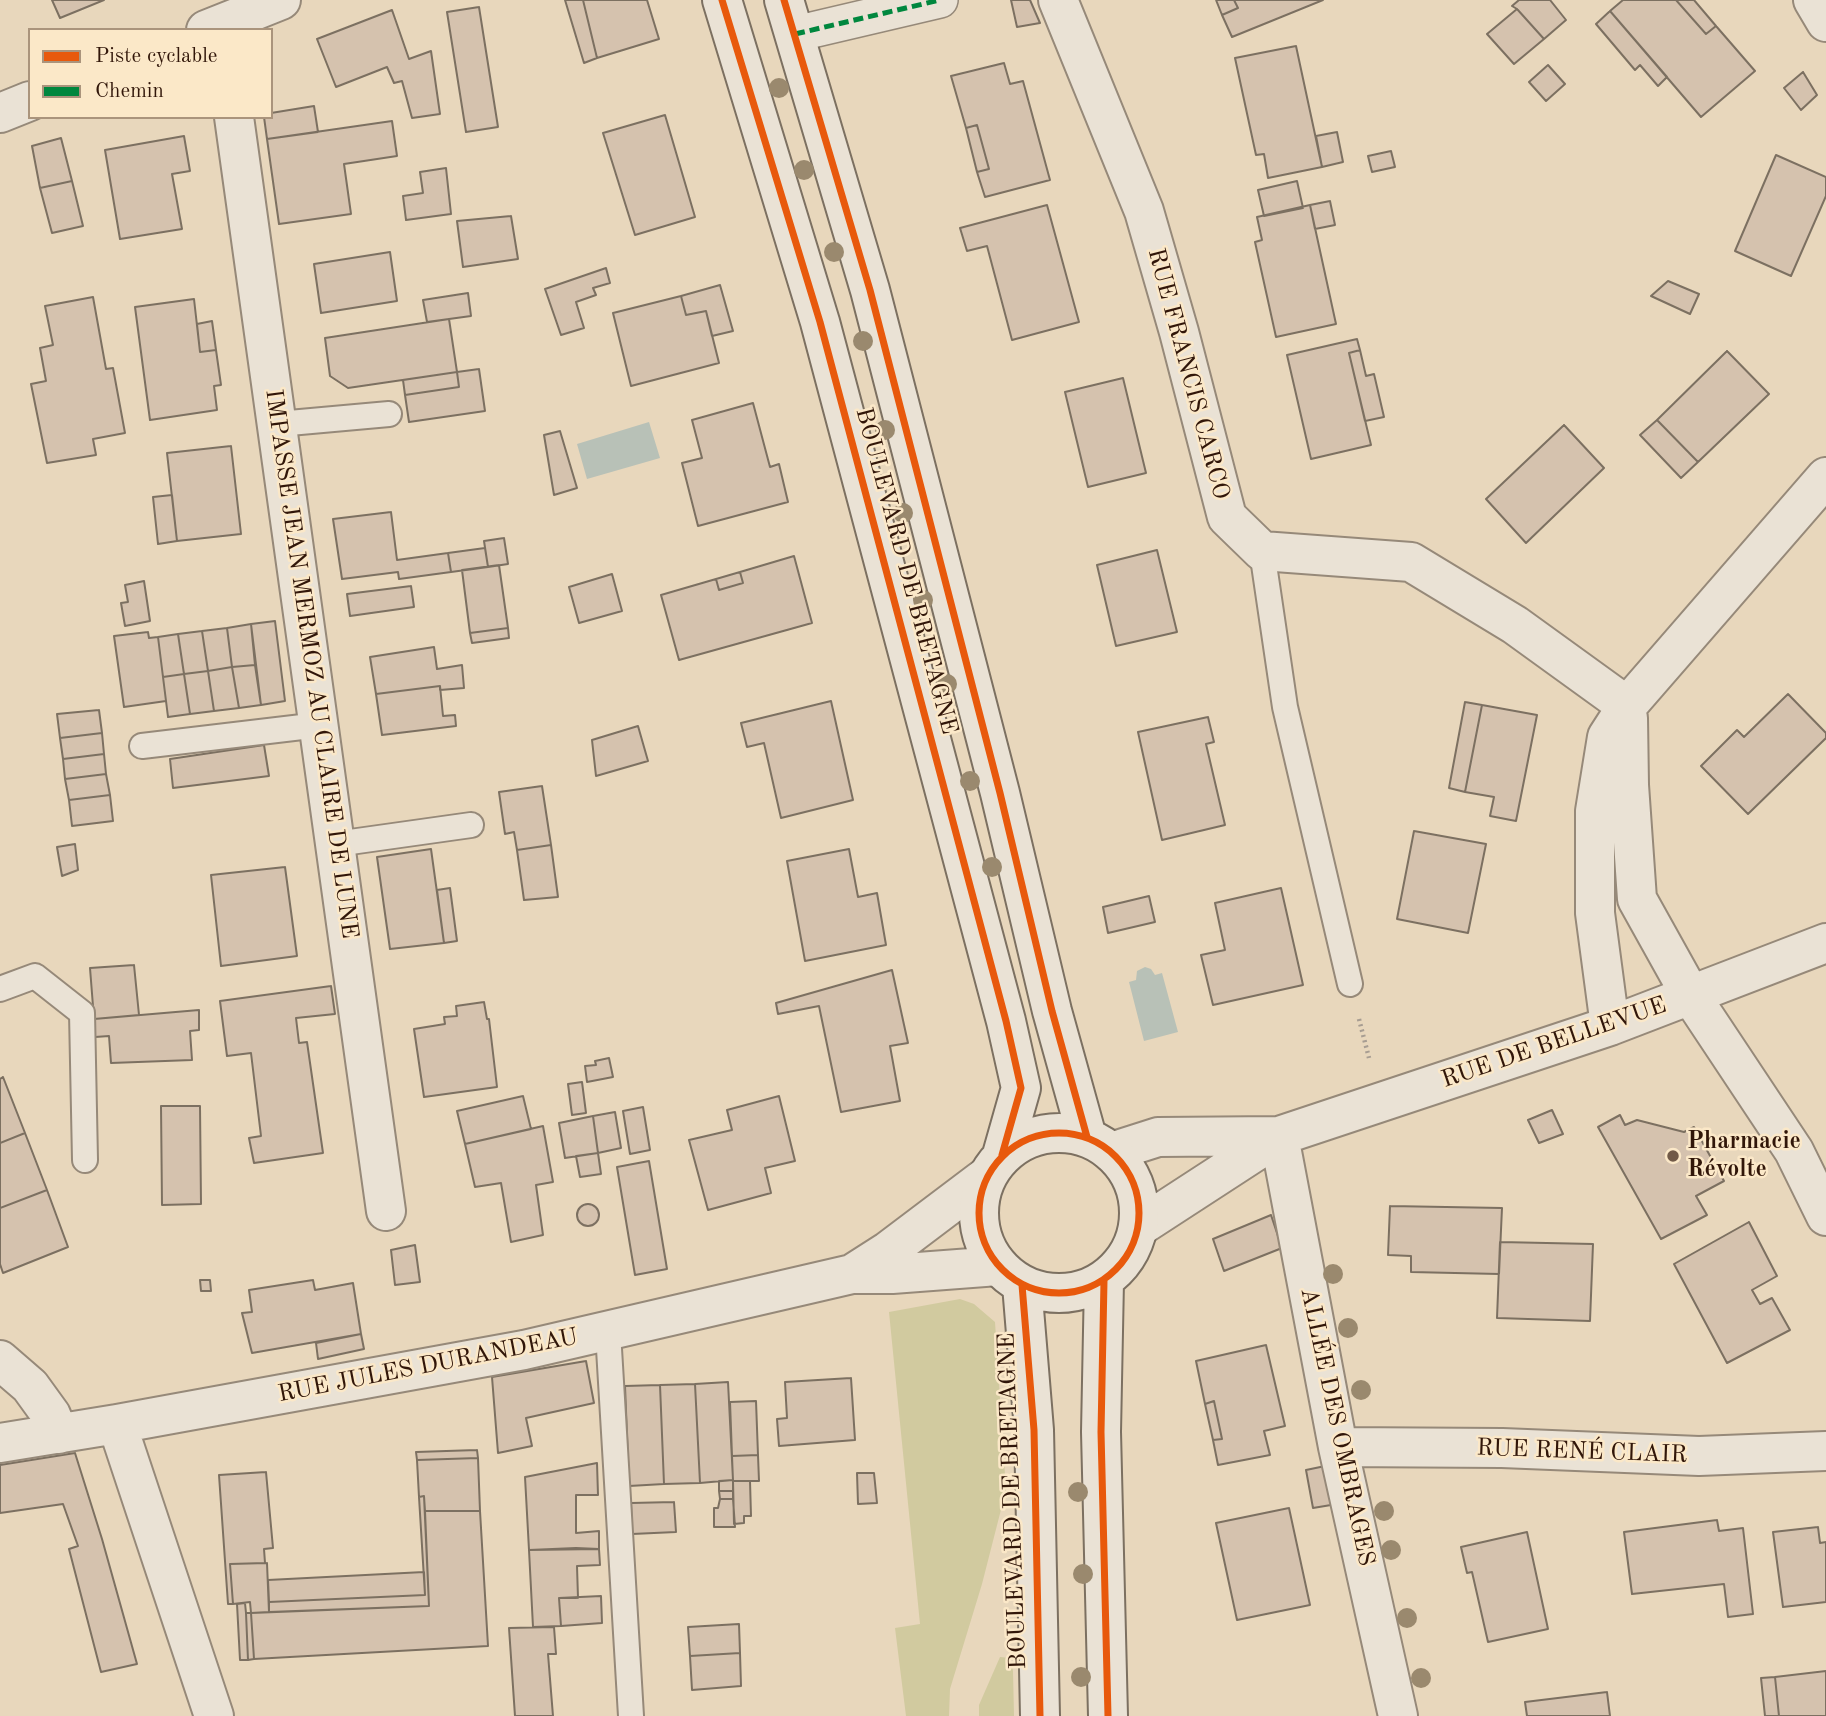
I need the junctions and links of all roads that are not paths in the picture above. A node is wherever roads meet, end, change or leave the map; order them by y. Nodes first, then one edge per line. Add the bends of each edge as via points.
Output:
1 (281, 0) edge
2 (722, 0) edge
3 (940, 0) edge
4 (1058, 0) edge
5 (1813, 0) edge
6 (790, 17) edge
7 (1826, 22) edge
8 (216, 28) edge
9 (28, 102) edge
10 (0, 113) edge
11 (234, 119) edge
12 (389, 414) dead end
13 (278, 424) junction
14 (1826, 477) edge
15 (1262, 551) junction
16 (1628, 706) junction
17 (319, 724) junction
18 (142, 746) dead end
19 (471, 825) dead end
20 (336, 844) junction
21 (1826, 943) edge
22 (1350, 984) road end
23 (0, 989) edge
24 (1691, 996) junction
25 (1609, 1026) junction
26 (1279, 1136) junction
27 (1099, 1144) junction
28 (85, 1160) dead end
29 (994, 1166) junction
30 (386, 1211) dead end
31 (1826, 1216) edge
32 (1139, 1227) junction
33 (852, 1273) junction
34 (1010, 1276) junction
35 (1104, 1281) junction
36 (608, 1332) junction
37 (0, 1360) edge
38 (117, 1424) junction
39 (59, 1434) junction
40 (0, 1443) edge
41 (1338, 1447) junction
42 (1826, 1451) edge
43 (214, 1716) edge
44 (631, 1716) edge
45 (1040, 1716) edge
46 (1108, 1716) edge
47 (1398, 1716) edge

1 - 8 street
2 - 29 street, BOULEVARD DE BRETAGNE via 820,323 1006,1021 1021,1088
3 - 6 street
4 - 15 street, RUE FRANCIS CARCO via 1144,211 1227,517
5 - 7 street
6 - 27 street, BOULEVARD DE BRETAGNE via 870,290 1052,1011
9 - 10 street
11 - 13 street, IMPASSE JEAN MERMOZ AU CLAIRE DE LUNE
12 - 13 lane
13 - 17 street, IMPASSE JEAN MERMOZ AU CLAIRE DE LUNE
14 - 16 street
15 - 16 street via 1411,562 1515,625
15 - 22 lane via 1285,707
16 - 24 street via 1637,899
16 - 25 street via 1607,737 1595,811 1595,913
17 - 18 lane
17 - 20 street, IMPASSE JEAN MERMOZ AU CLAIRE DE LUNE
19 - 20 lane
20 - 30 street, IMPASSE JEAN MERMOZ AU CLAIRE DE LUNE
21 - 24 street, RUE DE BELLEVUE
23 - 28 lane via 35,976 82,1013
24 - 25 street, RUE DE BELLEVUE
24 - 31 street via 1794,1151
25 - 26 street, RUE DE BELLEVUE
26 - 27 street, RUE DE BELLEVUE via 1157,1137
26 - 32 street, RUE DE BELLEVUE
26 - 41 street, ALLÉE DES OMBRAGES
27 - 29 street via 1065,1132 1042,1134 1021,1142
27 - 32 street via 1129,1173 1138,1199
29 - 33 street, RUE JULES DURANDEAU via 888,1251
29 - 34 street via 979,1200 979,1223 985,1246
32 - 35 street via 1132,1248
33 - 34 street, RUE JULES DURANDEAU
33 - 36 street, RUE JULES DURANDEAU
34 - 35 street via 1042,1293 1084,1290
34 - 45 street, BOULEVARD DE BRETAGNE via 1034,1430
35 - 46 street via 1101,1432
36 - 38 street, RUE JULES DURANDEAU
36 - 44 lane
37 - 39 street via 30,1386
38 - 39 street, RUE JULES DURANDEAU
38 - 43 street
39 - 40 street, RUE JULES DURANDEAU
41 - 42 street, RUE RENÉ CLAIR via 1699,1456
41 - 47 street, ALLÉE DES OMBRAGES

